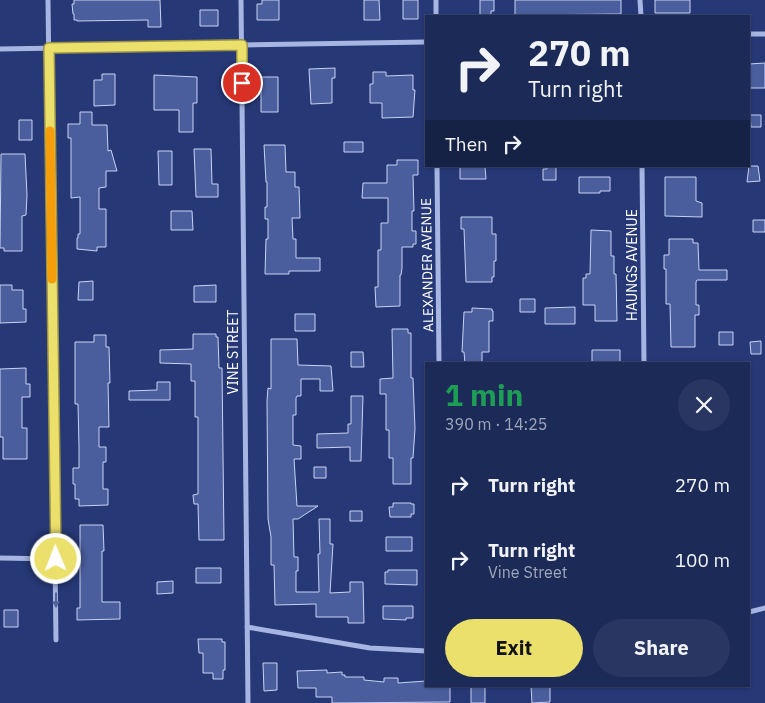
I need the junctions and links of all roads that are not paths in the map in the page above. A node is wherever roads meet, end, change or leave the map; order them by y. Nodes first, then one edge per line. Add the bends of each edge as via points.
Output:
1 (48, 0) edge
2 (241, 0) edge
3 (436, 0) edge
4 (640, 0) edge
5 (436, 15) edge
6 (641, 15) edge
7 (750, 34) edge
8 (765, 34) edge
9 (425, 42) edge
10 (242, 45) junction
11 (49, 48) junction
12 (0, 49) edge
13 (437, 167) edge
14 (642, 167) edge
15 (439, 362) edge
16 (644, 362) edge
17 (0, 558) edge
18 (56, 559) junction
19 (765, 608) edge
20 (750, 612) edge
21 (248, 627) junction
22 (56, 640) dead end
23 (425, 651) edge
24 (248, 703) edge

1 - 11 street
2 - 10 street, VINE STREET
3 - 5 street
4 - 6 street
7 - 8 street
9 - 10 street
10 - 11 street
10 - 21 street, VINE STREET
11 - 12 street
11 - 18 street
13 - 15 street, ALEXANDER AVENUE
14 - 16 street, HAUNGS AVENUE
17 - 18 street
18 -> 22 street
19 - 20 street
21 - 23 street via 370,648
21 - 24 street, VINE STREET

